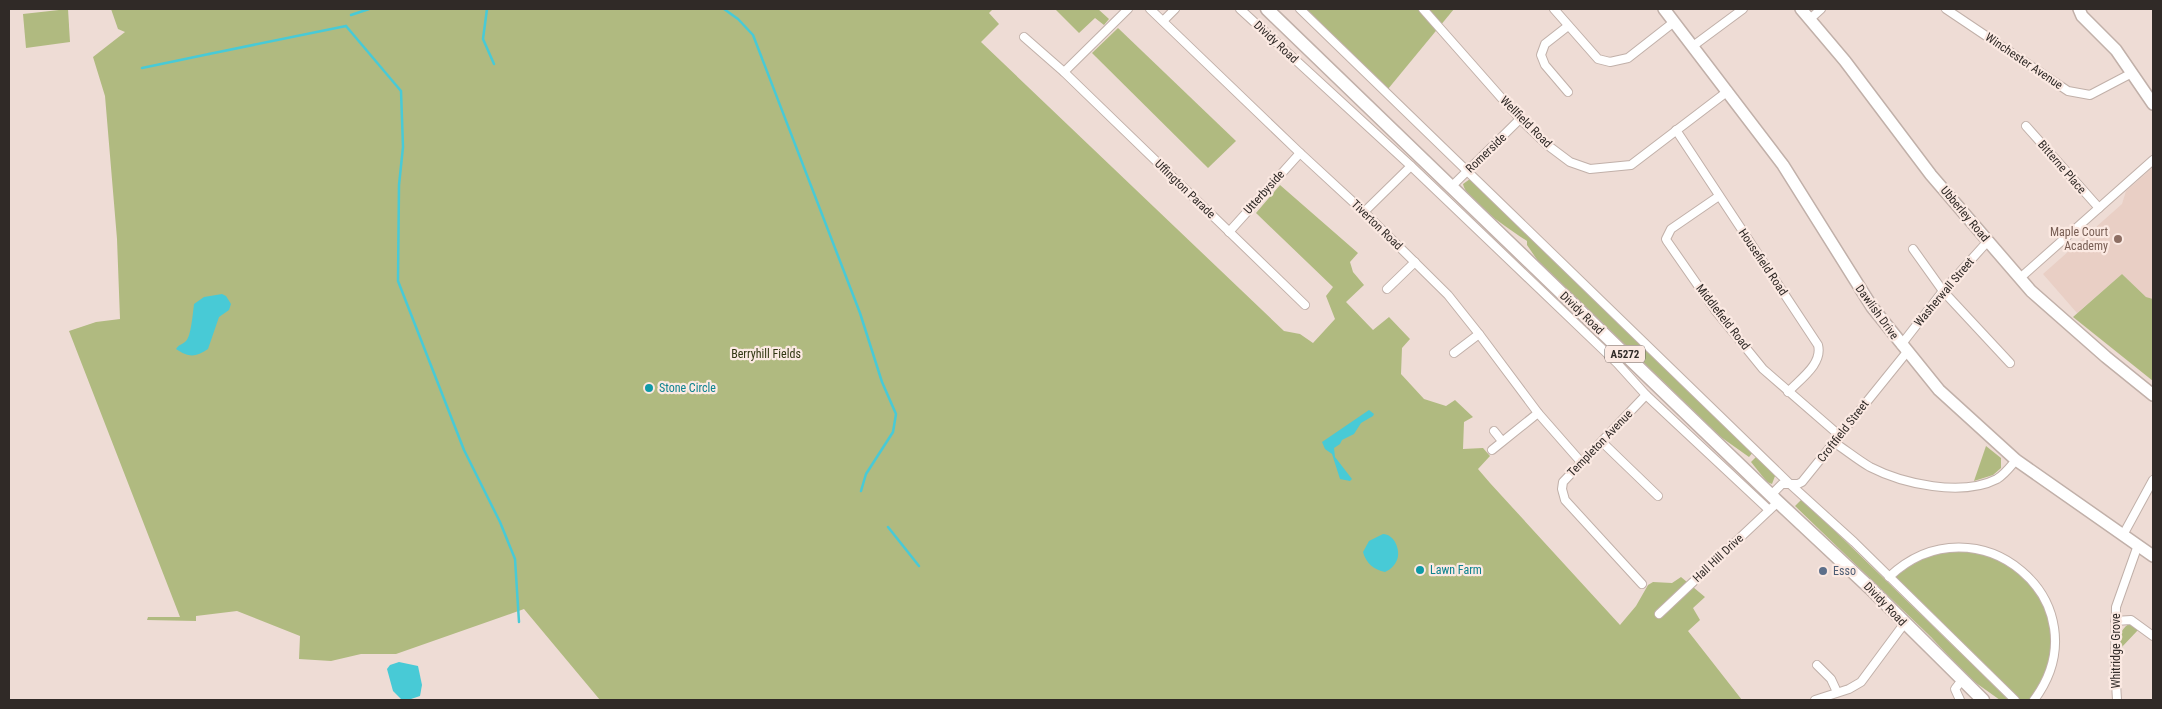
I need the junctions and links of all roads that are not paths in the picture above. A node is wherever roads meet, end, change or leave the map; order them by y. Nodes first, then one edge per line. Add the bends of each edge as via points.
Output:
1 (1128, 9) edge
2 (1150, 9) edge
3 (1175, 9) edge
4 (1240, 9) edge
5 (1267, 9) edge
6 (1300, 9) edge
7 (1424, 9) edge
8 (1554, 9) edge
9 (1664, 9) edge
10 (1743, 9) edge
11 (1801, 9) edge
12 (1821, 9) edge
13 (1946, 9) edge
14 (2079, 9) edge
15 (1810, 19) junction
16 (1163, 22) junction
17 (1674, 22) junction
18 (1568, 26) junction
19 (1024, 37) dead end
20 (1693, 46) junction
21 (1064, 72) junction
22 (2132, 73) junction
23 (1728, 91) junction
24 (1568, 92) dead end
25 (2153, 104) edge
26 (1520, 119) junction
27 (2026, 126) dead end
28 (1676, 130) junction
29 (1300, 153) junction
30 (2153, 160) edge
31 (1411, 166) junction
32 (1468, 170) junction
33 (1451, 187) junction
34 (1719, 196) junction
35 (2099, 208) junction
36 (1364, 212) junction
37 (1229, 232) junction
38 (1988, 241) junction
39 (1913, 249) dead end
40 (1415, 262) junction
41 (2020, 278) junction
42 (1387, 289) dead end
43 (1943, 291) junction
44 (1305, 305) dead end
45 (1479, 334) junction
46 (1904, 348) junction
47 (1454, 353) dead end
48 (2010, 362) dead end
49 (1788, 392) junction
50 (1646, 395) junction
51 (2153, 395) edge
52 (1538, 413) junction
53 (1494, 431) dead end
54 (1839, 435) junction
55 (1502, 441) junction
56 (1602, 442) junction
57 (1835, 443) junction
58 (1492, 450) dead end
59 (2016, 460) junction
60 (1581, 462) junction
61 (2153, 480) edge
62 (1790, 484) junction
63 (1658, 496) dead end
64 (1773, 502) junction
65 (2123, 535) junction
66 (2138, 545) junction
67 (2153, 556) edge
68 (1889, 577) junction
69 (1642, 584) dead end
70 (1658, 614) dead end
71 (2115, 621) junction
72 (1904, 624) junction
73 (2153, 636) edge
74 (1817, 665) dead end
75 (1832, 665) dead end
76 (1825, 672) junction
77 (1962, 680) junction
78 (1837, 692) junction
79 (1815, 700) edge
80 (1960, 700) edge
81 (1983, 700) edge
82 (2015, 700) edge
83 (2034, 700) edge
84 (2118, 700) edge

1 - 21 street
2 - 16 street, Tiverton Road
3 - 16 street
4 - 31 street, Dividy Road
5 - 33 main road, Dividy Road / A5272
6 - 32 street, Dividy Road
7 - 26 street, Wellfield Road
8 - 18 street
9 - 17 street, Dawlish Drive
10 - 20 street
11 - 15 street, Ubberley Road
12 - 15 street
13 - 22 street, Winchester Avenue via 2068,91 2090,95
14 - 22 street
15 - 38 street, Ubberley Road via 1931,175
16 - 29 street, Tiverton Road
17 - 18 street via 1628,58 1610,62 1598,59
17 - 20 street, Dawlish Drive
18 - 24 street via 1545,44 1541,55 1545,65
19 - 21 street, Uffington Parade
20 - 23 street, Dawlish Drive
21 - 37 street, Uffington Parade
22 - 25 street
23 - 28 street, Wellfield Road
23 - 46 street, Dawlish Drive via 1783,166 1867,300
26 - 28 street, Wellfield Road via 1558,154 1590,169 1631,165
26 - 32 street, Romerside
27 - 35 street, Bitterne Place
28 - 34 street, Housefield Road
29 - 36 street, Tiverton Road
29 - 37 street, Utterbyside
30 - 35 street
31 - 36 street
31 - 50 street, Dividy Road
32 - 33 street, Romerside
32 - 62 street, Dividy Road
33 - 64 main road, Dividy Road / A5272
34 - 49 street, Housefield Road via 1818,345 1820,352 1814,365
34 - 49 street, Middlefield Road via 1671,229 1667,242 1715,310 1763,369
35 - 41 street
36 - 40 street, Tiverton Road
37 - 44 street, Uffington Parade
38 - 41 street, Ubberley Road
38 - 43 street, Washerwall Street
39 - 43 street
40 - 42 street
40 - 45 street, Tiverton Road via 1448,295
41 - 51 street, Ubberley Road
43 - 46 street, Washerwall Street
43 - 48 street
45 - 47 street
45 - 52 street, Tiverton Road
46 - 54 street, Croftfield Street
46 - 59 street, Dawlish Drive via 1939,390
49 - 54 street, Middlefield Road
50 - 56 street, Templeton Avenue
50 - 64 street, Dividy Road
52 - 55 street
52 - 60 street, Tiverton Road
53 - 55 street
54 - 57 street, Croftfield Street
55 - 58 street
56 - 60 street, Templeton Avenue
56 - 63 street
57 - 59 street via 1870,466 1920,484 1970,487 1990,482 2006,472
57 - 62 street, Croftfield Street via 1802,482
59 - 65 street, Dawlish Drive
60 - 69 street, Templeton Avenue via 1563,482 1565,500
61 - 65 street
62 - 64 street, Croftfield Street via 1782,484
62 - 68 street, Dividy Road
64 - 70 street, Hall Hill Drive
64 - 72 main road, Dividy Road / A5272 via 1870,588
65 - 66 street, Dawlish Drive
66 - 67 street, Dawlish Drive
66 - 71 street, Whitridge Grove via 2116,607
68 - 82 street, Dividy Road
68 - 83 street via 1915,558 1955,547 1992,552 2020,568 2046,602 2055,635 2049,673
71 - 73 street via 2131,620
71 - 84 street, Whitridge Grove
72 - 77 main road, Dividy Road / A5272
72 - 78 street via 1861,682
74 - 76 street
75 - 76 street
76 - 78 street
77 - 80 street via 1955,689
77 - 81 main road, Dividy Road / A5272
78 - 79 street

